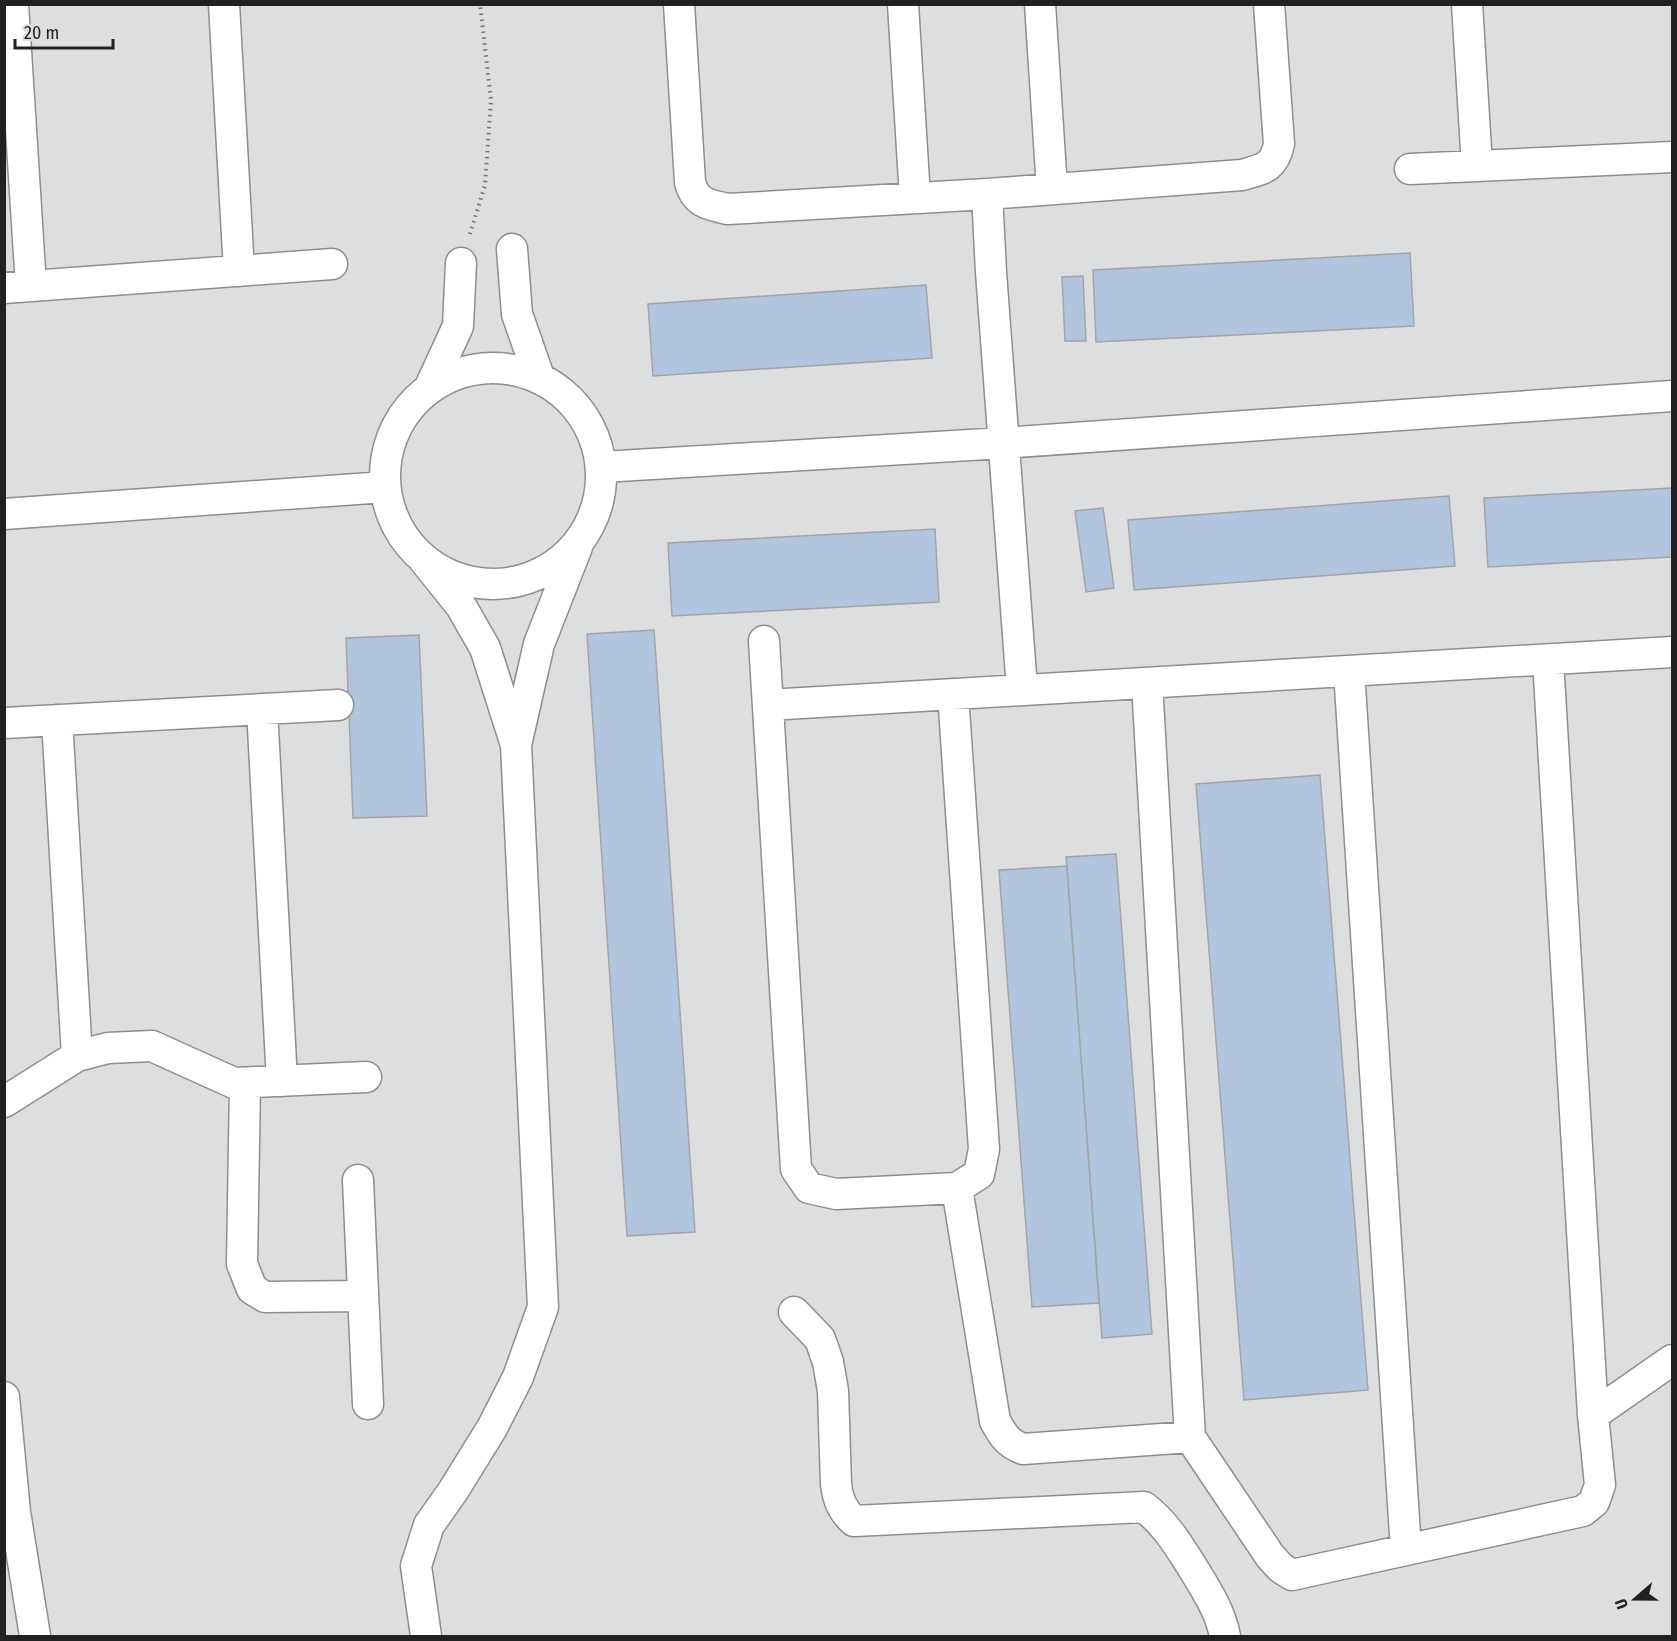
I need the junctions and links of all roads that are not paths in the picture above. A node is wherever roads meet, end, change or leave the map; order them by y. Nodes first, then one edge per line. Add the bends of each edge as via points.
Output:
1 (13, 4) edge
2 (224, 4) edge
3 (679, 4) edge
4 (903, 4) edge
5 (1040, 4) edge
6 (1269, 4) edge
7 (1467, 4) edge
8 (1672, 157) edge
9 (1477, 166) junction
10 (1410, 169) dead end
11 (1052, 189) junction
12 (987, 194) junction
13 (915, 198) junction
14 (512, 249) dead end
15 (461, 263) road end
16 (332, 264) dead end
17 (238, 271) junction
18 (18, 287) edge
19 (539, 377) junction
20 (430, 387) junction
21 (1672, 396) edge
22 (1004, 443) junction
23 (602, 467) junction
24 (385, 487) junction
25 (4, 514) edge
26 (577, 546) junction
27 (424, 560) junction
28 (764, 641) dead end
29 (1672, 652) edge
30 (1548, 660) junction
31 (1349, 671) junction
32 (1147, 683) junction
33 (1022, 689) junction
34 (953, 694) junction
35 (338, 705) dead end
36 (768, 705) junction
37 (262, 709) junction
38 (57, 720) junction
39 (4, 723) edge
40 (516, 745) junction
41 (77, 1056) junction
42 (366, 1077) dead end
43 (282, 1081) junction
44 (245, 1083) junction
45 (4, 1102) edge
46 (358, 1180) dead end
47 (957, 1188) junction
48 (363, 1296) junction
49 (794, 1312) dead end
50 (1672, 1360) edge
51 (4, 1398) edge
52 (368, 1404) dead end
53 (1593, 1415) junction
54 (1190, 1437) junction
55 (1406, 1550) junction
56 (35, 1636) edge
57 (426, 1636) edge
58 (1225, 1636) edge

1 - 18 street
2 - 17 street
3 - 13 street via 690,182 701,201 728,209
4 - 13 street
5 - 11 street
6 - 11 street via 1279,144 1270,165 1242,175
7 - 9 street
8 - 9 street
9 - 10 street
11 - 12 street
12 - 13 street
12 - 22 street
14 - 19 street via 516,314
15 - 20 street via 458,326
16 - 17 street
17 - 18 street
19 - 20 street via 502,367 464,370
19 - 23 street via 570,399 592,430
20 - 24 street via 403,414 388,448
21 - 22 street
22 - 23 street
22 - 33 street
23 - 26 street via 597,509
24 - 25 street
24 - 27 street via 397,527
26 - 27 street via 544,573 504,585 461,580
26 - 40 street via 539,644
27 - 40 street via 461,606 485,648
28 - 36 street
29 - 30 street
30 - 31 street
30 - 53 street
31 - 32 street
31 - 55 street
32 - 33 street
32 - 54 street
33 - 34 street
34 - 36 street
34 - 47 street via 984,1149 979,1174
35 - 37 street
36 - 47 street via 796,1169 809,1188 836,1194
37 - 38 street
37 - 43 street
38 - 39 street
38 - 41 street
40 - 57 street via 543,1307 518,1377 492,1428 429,1525 416,1566
41 - 44 street via 108,1048 152,1046 234,1083
41 - 45 street
42 - 43 street
43 - 44 street
44 - 48 street via 242,1264 252,1289 265,1297
46 - 48 street
47 - 54 street via 995,1421 1005,1437 1023,1449
48 - 52 street
49 - 58 street via 820,1339 828,1362 838,1499 854,1521 1144,1507 1169,1531 1209,1593
50 - 53 street
51 - 56 street via 15,1512
53 - 55 street via 1600,1485 1594,1502 1583,1511
54 - 55 street via 1270,1556 1292,1575

